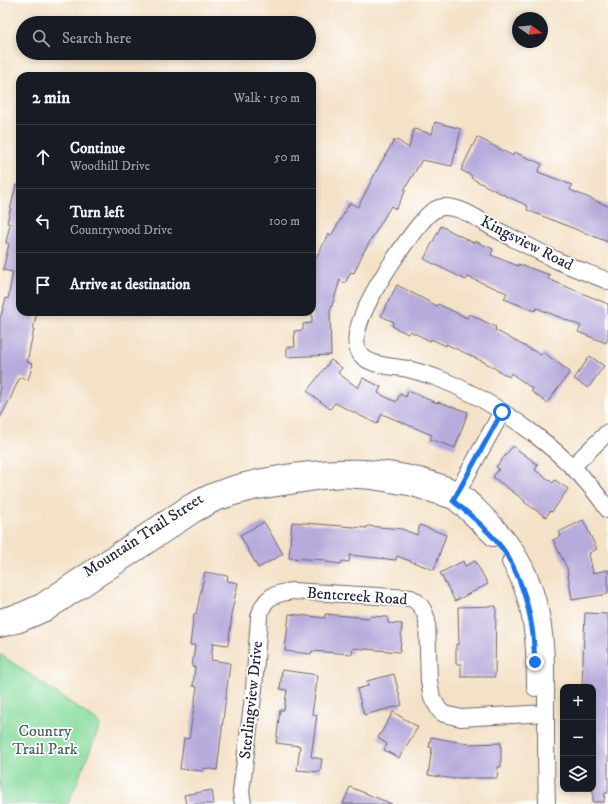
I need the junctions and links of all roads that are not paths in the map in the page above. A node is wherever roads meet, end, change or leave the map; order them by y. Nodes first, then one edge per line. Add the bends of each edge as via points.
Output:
1 (608, 281) edge
2 (502, 412) junction
3 (608, 432) edge
4 (572, 467) junction
5 (456, 496) junction
6 (608, 510) edge
7 (268, 598) joint
8 (0, 617) edge
9 (0, 629) edge
10 (541, 714) junction
11 (243, 804) edge
12 (536, 804) edge
13 (547, 804) edge

1 - 2 street, Kingsview Road via 557,260 462,210 438,208 424,219 375,290 359,323 357,349 361,355 375,363 408,369 439,379 463,389
2 - 4 street via 538,437
2 - 5 street
3 - 4 street
4 - 6 street
5 - 8 street, Mountain Trail Street via 442,483 388,470 356,467 327,468 255,478 211,492 189,503 40,602
5 - 9 street, Mountain Trail Street via 373,481 343,479 280,486 234,496 195,514 48,612
5 - 10 street via 502,548 515,570 532,627
7 - 10 street, Bentcreek Road via 292,591 411,598 424,610 427,620 428,681 432,698 440,711 461,718
7 - 11 street, Sterlingview Drive via 262,605 259,617 254,689 241,792
10 - 12 street
10 - 13 street

